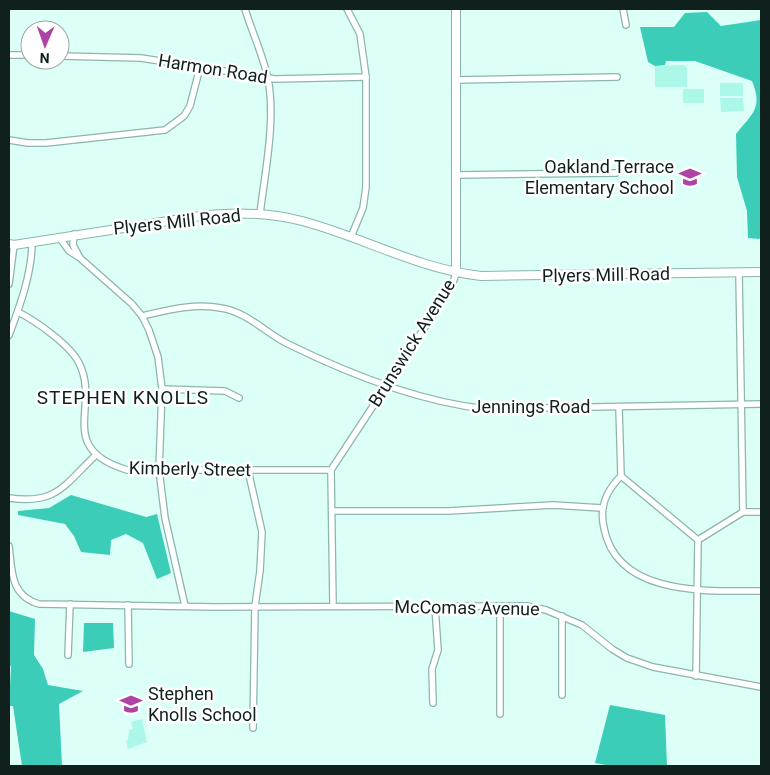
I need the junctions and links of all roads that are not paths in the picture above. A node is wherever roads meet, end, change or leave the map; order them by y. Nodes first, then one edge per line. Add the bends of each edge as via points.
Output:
1 (245, 9) edge
2 (347, 9) edge
3 (456, 9) edge
4 (623, 9) edge
5 (626, 25) dead end
6 (70, 56) edge
7 (200, 67) junction
8 (617, 77) dead end
9 (268, 78) junction
10 (366, 78) junction
11 (456, 80) junction
12 (9, 140) edge
13 (616, 173) dead end
14 (456, 175) junction
15 (260, 214) junction
16 (74, 234) junction
17 (58, 237) junction
18 (351, 237) junction
19 (32, 242) junction
20 (10, 245) edge
21 (80, 258) junction
22 (761, 272) edge
23 (453, 273) junction
24 (739, 273) junction
25 (9, 284) edge
26 (18, 312) junction
27 (142, 316) junction
28 (9, 334) edge
29 (387, 384) junction
30 (162, 389) junction
31 (239, 398) dead end
32 (742, 404) junction
33 (761, 404) edge
34 (619, 407) junction
35 (96, 455) junction
36 (159, 470) junction
37 (248, 470) junction
38 (331, 470) junction
39 (621, 476) junction
40 (9, 498) edge
41 (602, 508) junction
42 (333, 511) junction
43 (743, 512) junction
44 (761, 512) edge
45 (698, 540) junction
46 (9, 546) edge
47 (697, 590) junction
48 (761, 591) edge
49 (70, 604) junction
50 (128, 605) junction
51 (185, 606) junction
52 (255, 606) junction
53 (333, 606) junction
54 (435, 607) junction
55 (500, 607) junction
56 (562, 616) junction
57 (68, 655) dead end
58 (129, 664) dead end
59 (696, 676) junction
60 (761, 687) edge
61 (562, 695) dead end
62 (433, 703) dead end
63 (500, 714) dead end
64 (253, 728) dead end

1 - 9 street
2 - 10 street via 360,34
3 - 11 street, Brunswick Avenue
4 - 5 street
6 - 7 street, Harmon Road via 141,58
7 - 9 street, Harmon Road
7 - 12 street via 190,106 184,116 165,130 46,143
8 - 11 street
9 - 10 street, Harmon Road
9 - 15 street via 271,110
10 - 18 street via 366,187 363,208
11 - 14 street, Brunswick Avenue
13 - 14 street
14 - 23 street, Brunswick Avenue
15 - 16 street, Plyers Mill Road via 207,215
15 - 18 street, Plyers Mill Road via 302,221
16 - 17 street, Plyers Mill Road
16 - 21 street via 74,245
17 - 19 street, Plyers Mill Road
17 - 21 street via 69,251
18 - 23 street, Plyers Mill Road via 424,264 438,274
19 - 20 street, Plyers Mill Road
19 - 26 street
20 - 25 street
21 - 27 street
22 - 24 street, Plyers Mill Road
23 - 24 street, Plyers Mill Road via 516,277
23 - 29 street, Brunswick Avenue via 452,286
24 - 32 street
26 - 28 street
26 - 35 street via 34,320 79,362 85,381 84,430
27 - 29 street, Jennings Road via 196,306 223,308 321,360
27 - 30 street via 158,357
29 - 34 street, Jennings Road via 455,406
29 - 38 street, Brunswick Avenue
30 - 31 street via 225,391
30 - 36 street
32 - 33 street, Jennings Road
32 - 34 street, Jennings Road
32 - 43 street
34 - 39 street
35 - 36 street, Kimberly Street via 127,470
35 - 40 street via 52,496 33,500
36 - 37 street, Kimberly Street
36 - 51 street via 165,518
37 - 38 street, Kimberly Street
37 - 52 street via 262,532
38 - 42 street
39 - 41 street via 608,488
39 - 45 street
41 - 42 street via 553,506 448,511
41 - 47 street via 607,540 622,562 653,581 674,588
42 - 53 street
43 - 44 street
43 - 45 street
45 - 47 street
46 - 49 street, McComas Avenue via 14,584 21,596 38,604
47 - 48 street
47 - 59 street
49 - 50 street, McComas Avenue
49 - 57 street
50 - 51 street, McComas Avenue
50 - 58 street
51 - 52 street, McComas Avenue
52 - 53 street, McComas Avenue
52 - 64 street
53 - 54 street, McComas Avenue
54 - 55 street, McComas Avenue
54 - 62 street via 438,650 432,669
55 - 56 street, McComas Avenue via 527,606
55 - 63 street
56 - 59 street, McComas Avenue via 582,625 627,658
56 - 61 street
59 - 60 street, McComas Avenue

